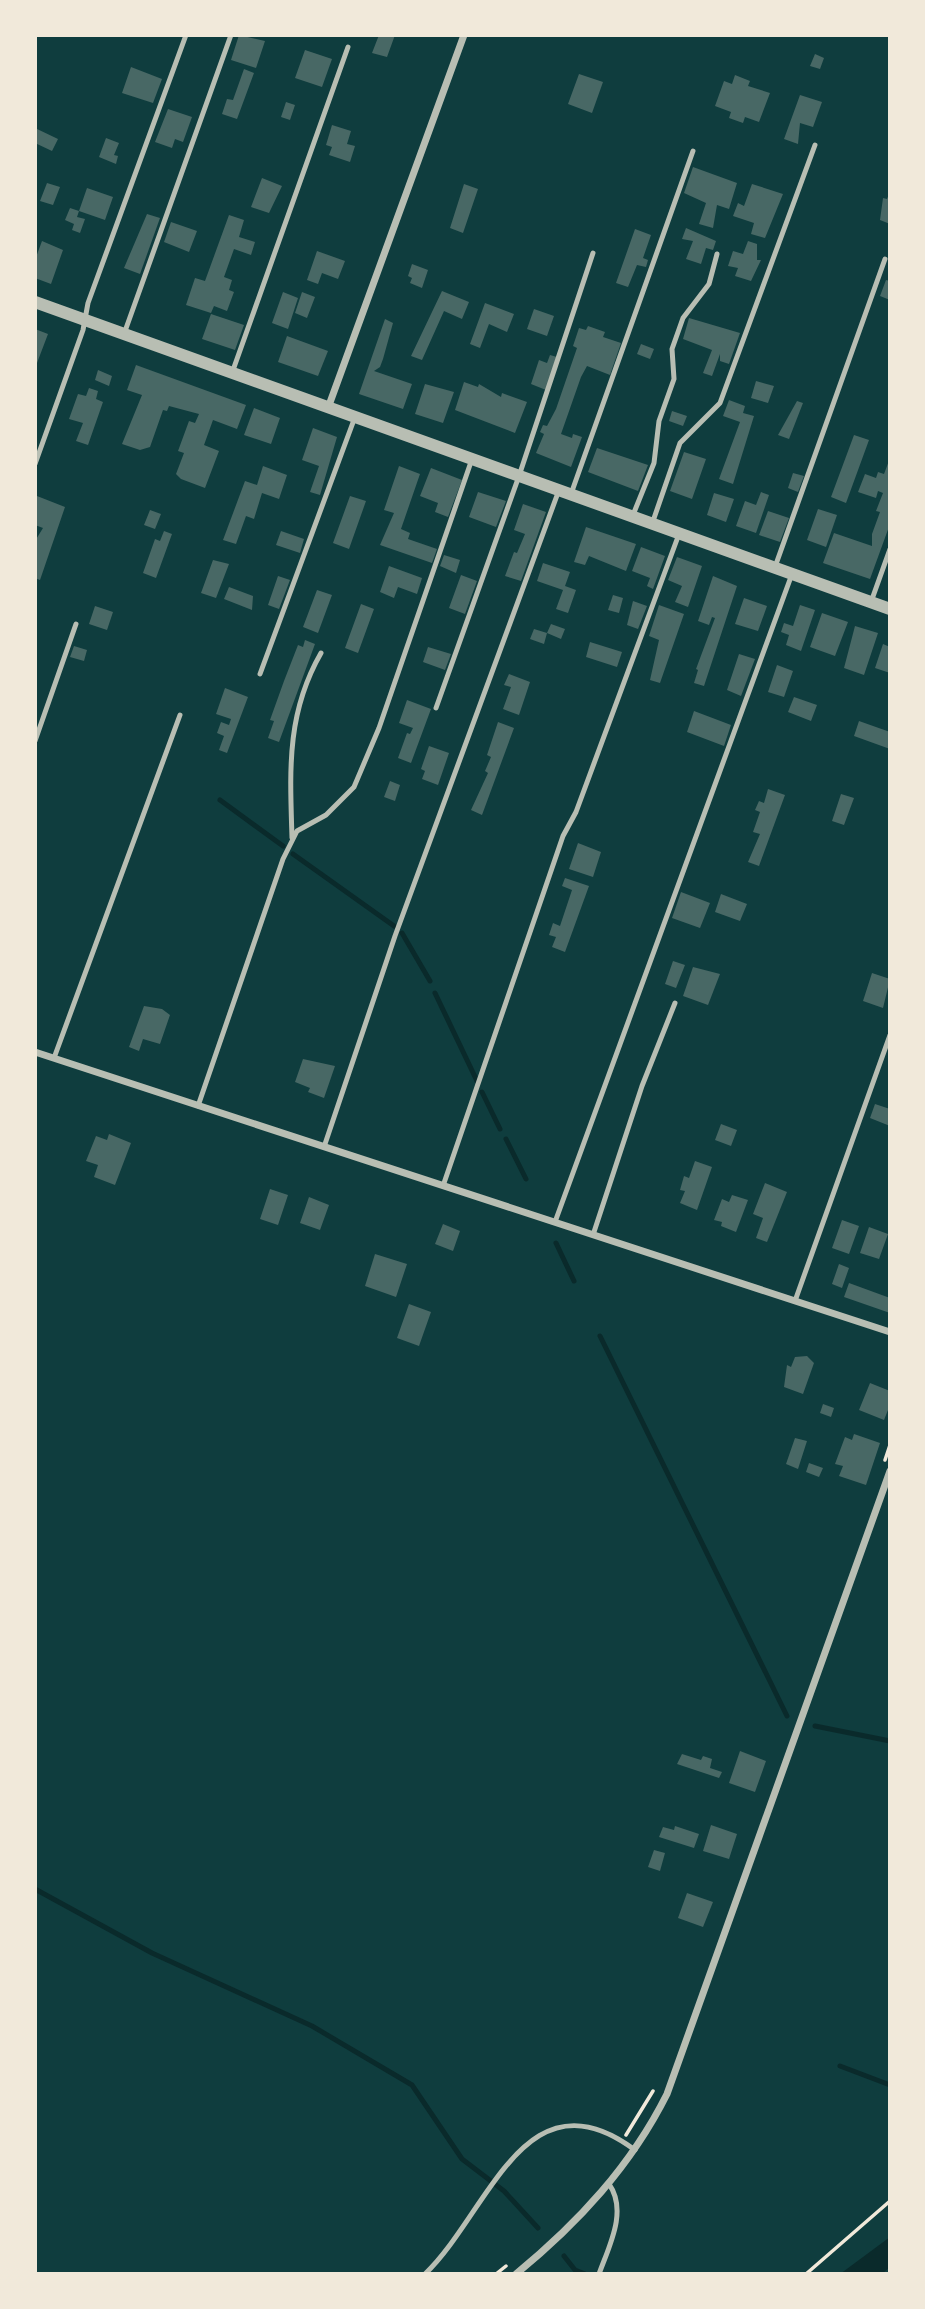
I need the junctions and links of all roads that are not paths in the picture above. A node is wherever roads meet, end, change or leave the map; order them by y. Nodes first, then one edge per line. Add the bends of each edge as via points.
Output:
1 (186, 35) edge
2 (231, 35) edge
3 (464, 35) edge
4 (348, 47) dead end
5 (815, 145) dead end
6 (693, 151) dead end
7 (593, 253) dead end
8 (717, 254) dead end
9 (885, 259) dead end
10 (35, 302) edge
11 (85, 320) junction
12 (124, 334) junction
13 (232, 373) junction
14 (328, 408) junction
15 (355, 417) junction
16 (472, 459) junction
17 (35, 464) edge
18 (519, 476) junction
19 (565, 492) junction
20 (633, 517) junction
21 (652, 524) junction
22 (679, 533) junction
23 (890, 549) edge
24 (775, 567) junction
25 (792, 573) junction
26 (871, 602) junction
27 (890, 609) edge
28 (76, 624) dead end
29 (321, 653) dead end
30 (260, 674) dead end
31 (436, 708) dead end
32 (180, 715) dead end
33 (35, 741) edge
34 (292, 842) junction
35 (675, 1003) dead end
36 (890, 1035) edge
37 (35, 1052) edge
38 (54, 1058) junction
39 (198, 1105) junction
40 (324, 1147) junction
41 (443, 1186) junction
42 (555, 1222) junction
43 (593, 1235) junction
44 (794, 1301) junction
45 (890, 1332) edge
46 (890, 1471) edge
47 (635, 2150) junction
48 (609, 2184) junction
49 (425, 2274) edge
50 (516, 2274) edge
51 (599, 2274) edge

1 - 11 lane
2 - 12 lane
3 - 14 street
4 - 13 lane
5 - 21 lane via 720,403 680,443
6 - 19 lane
7 - 18 lane
8 - 20 lane via 709,284 683,318 673,349 674,379 659,421 654,463
9 - 24 lane
10 - 11 street
11 - 12 street
11 - 17 lane
12 - 13 street
13 - 14 street
14 - 15 street
15 - 16 street
15 - 30 lane
16 - 18 street
16 - 34 lane via 379,728 354,787 326,815 297,831
18 - 19 street
18 - 31 lane
19 - 20 street
19 - 40 lane via 395,936
20 - 21 street
21 - 22 street
22 - 24 street
22 - 41 lane via 576,812 563,836
23 - 26 lane
24 - 25 street
25 - 26 street
25 - 42 lane
26 - 27 street
28 - 33 lane
29 - 34 lane via 306,679 293,725
32 - 38 lane
34 - 39 lane
35 - 43 lane
36 - 44 lane
37 - 38 street
38 - 39 street
39 - 40 street
40 - 41 street
41 - 42 street
42 - 43 street
43 - 44 street
44 - 45 street
46 - 47 street via 667,2094
47 - 48 street
47 - 49 lane via 603,2130 569,2123 541,2132 512,2156
48 - 50 street via 547,2249
48 - 51 lane via 619,2204

